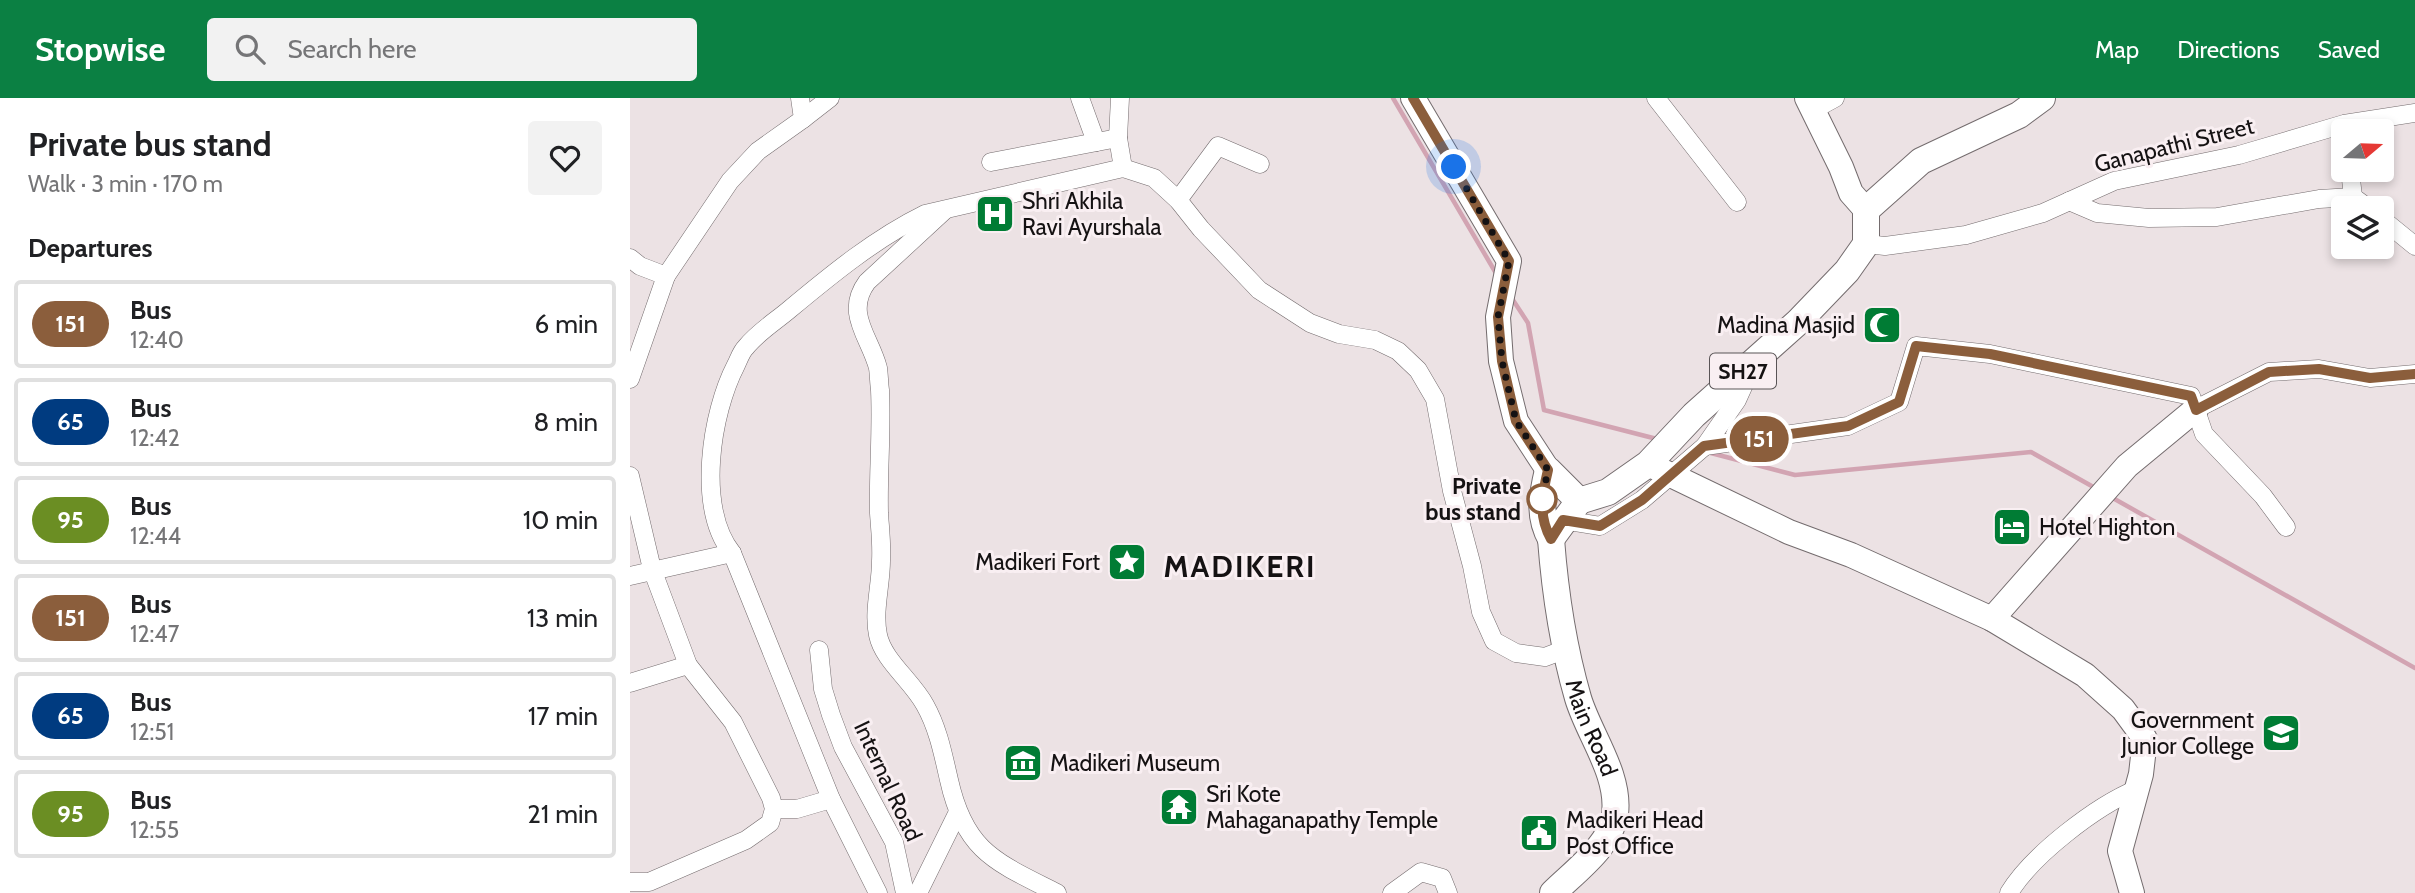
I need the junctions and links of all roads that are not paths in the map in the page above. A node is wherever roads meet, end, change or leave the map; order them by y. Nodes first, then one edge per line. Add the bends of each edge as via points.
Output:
1 (800, 98) edge
2 (830, 98) edge
3 (1080, 98) edge
4 (1120, 98) edge
5 (1413, 98) edge
6 (1656, 98) edge
7 (1835, 98) edge
8 (2042, 98) edge
9 (1810, 104) edge
10 (2415, 114) edge
11 (803, 119) junction
12 (2390, 119) edge
13 (2331, 132) edge
14 (1118, 138) junction
15 (1096, 142) junction
16 (991, 162) dead end
17 (1260, 164) dead end
18 (1123, 167) junction
19 (2331, 199) edge
20 (1178, 200) junction
21 (2069, 201) junction
22 (1737, 202) dead end
23 (946, 209) junction
24 (1866, 210) junction
25 (2394, 229) edge
26 (1866, 244) junction
27 (2415, 246) edge
28 (630, 258) edge
29 (666, 276) junction
30 (1756, 360) junction
31 (2415, 374) edge
32 (630, 379) edge
33 (2196, 410) junction
34 (1704, 446) junction
35 (1659, 469) junction
36 (1548, 470) junction
37 (630, 477) edge
38 (1564, 520) junction
39 (2286, 527) dead end
40 (732, 553) junction
41 (652, 569) junction
42 (630, 576) edge
43 (1992, 619) junction
44 (1566, 649) junction
45 (819, 650) dead end
46 (688, 665) junction
47 (630, 683) edge
48 (2137, 789) junction
49 (831, 799) junction
50 (774, 809) junction
51 (958, 812) junction
52 (630, 882) edge
53 (878, 893) edge
54 (905, 893) edge
55 (918, 893) edge
56 (1057, 893) edge
57 (1392, 893) edge
58 (1448, 893) edge
59 (1553, 893) edge
60 (2009, 893) edge
61 (2132, 893) edge

1 - 11 street
2 - 11 street
3 - 15 street
4 - 14 street
5 - 36 street via 1509,261 1498,317 1502,361 1516,421
6 - 22 street
7 - 9 street
8 - 24 main road via 2019,116 1921,161
9 - 24 street via 1851,193
10 - 12 street, Ganapathi Street
11 - 29 street via 758,151 730,181
13 - 21 street, Ganapathi Street via 2114,181
14 - 15 street
14 - 18 street
15 - 16 street
17 - 20 street via 1219,146
18 - 20 street via 1154,178
18 - 23 street
19 - 21 street via 2217,217 2150,218 2096,213
20 - 44 street via 1259,290 1310,323 1375,340 1398,351 1418,370 1435,399 1481,612 1494,641 1516,653 1545,657
21 - 26 street, Ganapathi Street via 1966,234 1885,246
23 - 40 street via 897,227 745,348 726,383 709,470 723,541
23 - 51 street via 867,282 859,293 858,308 878,368 880,390 878,634 888,658 926,707
24 - 26 main road
25 - 27 street
26 - 30 main road, SH27 via 1847,271
28 - 29 street
29 - 32 street
30 - 34 street via 1737,400
30 - 35 main road, SH27 via 1694,415
31 - 33 street via 2370,378 2319,369 2269,372
33 - 34 street via 2191,396 1990,354 1916,346 1899,402 1848,426
33 - 39 street via 2204,434
33 - 43 street via 2127,466
34 - 35 street
35 - 38 main road, SH27 via 1608,492
35 - 43 street
36 - 38 main road
36 - 38 main road, Main Road via 1541,504 1544,527
37 - 41 street
38 - 44 main road, Main Road
40 - 41 street
40 - 49 street
41 - 42 street
41 - 46 street
43 - 48 street via 2085,675 2123,709 2145,739
44 - 59 main road, Main Road via 1586,721 1611,776 1615,815 1609,835
45 - 54 street, Internal Road via 831,715 848,758 894,842
46 - 47 street
46 - 50 street via 733,722
48 - 60 street via 2115,798 2059,840 2019,877
48 - 61 street via 2120,851
49 - 50 street
49 - 53 street
50 - 52 street via 770,822 746,840 649,882
51 - 55 street
51 - 56 street via 980,847
57 - 58 street via 1421,872 1442,878

